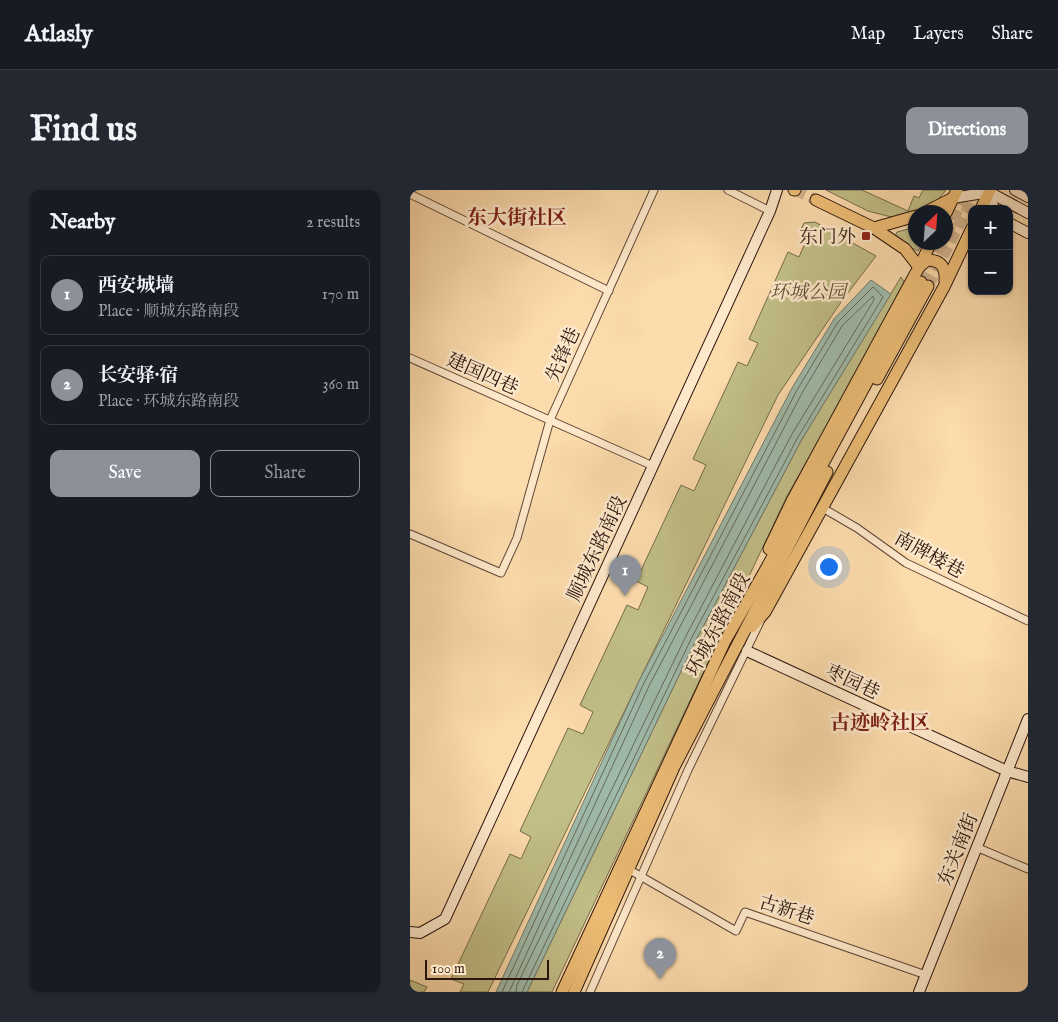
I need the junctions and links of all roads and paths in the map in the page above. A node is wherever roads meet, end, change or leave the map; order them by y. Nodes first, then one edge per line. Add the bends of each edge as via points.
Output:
1 (654, 190) edge
2 (728, 190) edge
3 (777, 190) edge
4 (1016, 190) edge
5 (990, 191) edge
6 (410, 194) edge
7 (955, 194) edge
8 (1028, 197) edge
9 (816, 200) tunnel mouth
10 (937, 205) edge
11 (983, 205) edge
12 (993, 205) edge
13 (770, 211) junction
14 (1028, 213) edge
15 (908, 218) edge
16 (1013, 225) edge
17 (874, 228) junction
18 (1028, 233) edge
19 (968, 236) edge
20 (927, 250) edge
21 (919, 267) junction
22 (944, 285) junction
23 (608, 291) junction
24 (410, 358) edge
25 (550, 420) junction
26 (653, 466) junction
27 (822, 506) junction
28 (410, 534) edge
29 (1028, 621) edge
30 (725, 641) junction
31 (742, 648) junction
32 (1028, 719) edge
33 (1007, 771) junction
34 (1028, 777) edge
35 (976, 847) junction
36 (628, 869) junction
37 (1028, 869) edge
38 (642, 876) junction
39 (410, 932) edge
40 (926, 975) junction
41 (562, 992) edge
42 (574, 992) edge
43 (590, 992) edge
44 (919, 992) edge

1 - 23 street, 先锋巷
2 - 13 street
3 - 13 street, 顺城东路南段
4 - 8 street
5 - 7 street
5 - 11 main road
5 - 12 street
5 - 14 street
6 - 23 street
7 - 10 main road
9 - 17 main road
13 - 26 street, 顺城东路南段
15 - 17 main road
16 - 18 street
17 - 21 main road via 906,249
19 - 22 main road
20 - 21 main road
21 - 22 main road via 927,260 939,261 944,267
21 - 30 main road via 793,499
22 - 27 main road
23 - 25 street, 先锋巷
24 - 25 street, 建国四巷
25 - 26 street, 建国四巷
25 - 28 street, 先锋巷 via 517,538 501,573
26 - 39 street, 顺城东路南段 via 445,919 420,933
27 - 29 street, 南牌楼巷 via 906,563
27 - 31 main road
30 - 31 main road, 环城东路南段 via 925,284
30 - 41 main road, 环城东路南段
31 - 33 street, 枣园巷
31 - 36 main road, 环城东路南段 via 674,767
31 - 38 street
32 - 33 street, 东关南街
33 - 34 street, 枣园巷
33 - 35 street, 东关南街
35 - 37 street
35 - 40 street, 东关南街
36 - 38 street, 古新巷
36 - 42 main road, 环城东路南段
38 - 40 street, 古新巷 via 736,931 746,912
38 - 43 street
40 - 44 street, 东关南街

